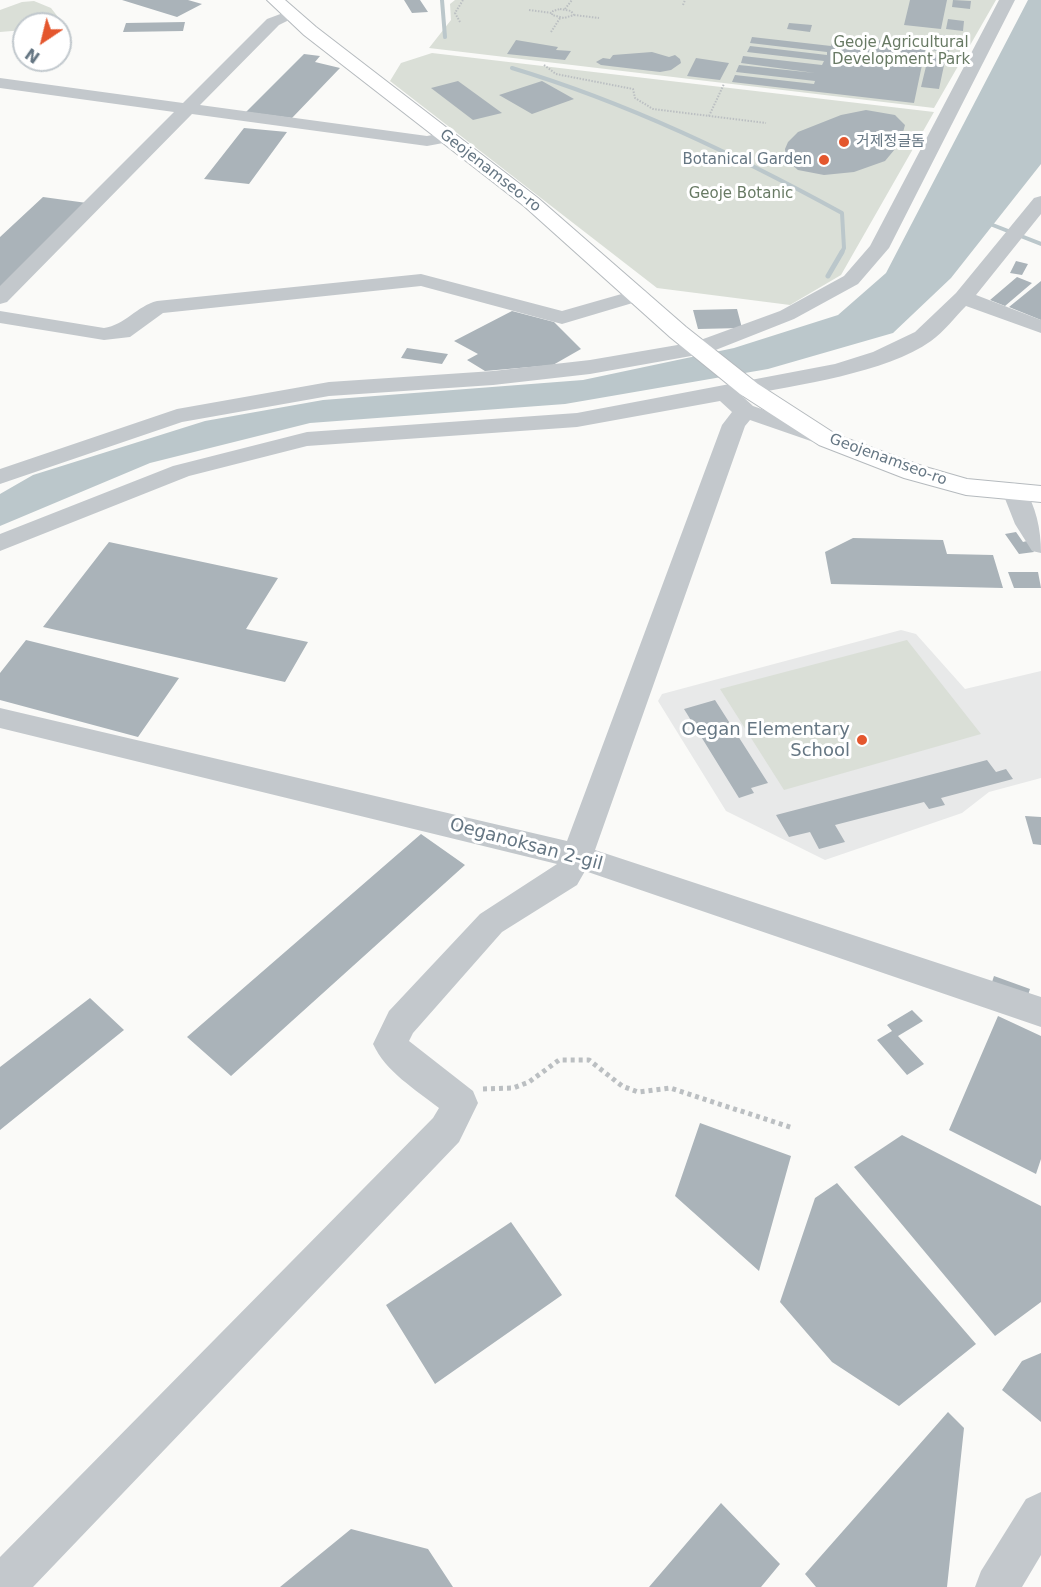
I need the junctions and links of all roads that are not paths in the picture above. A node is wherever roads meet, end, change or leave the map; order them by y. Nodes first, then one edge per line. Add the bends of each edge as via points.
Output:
1 (275, 0) edge
2 (1007, 0) edge
3 (291, 15) junction
4 (0, 83) edge
5 (188, 110) junction
6 (448, 137) junction
7 (1041, 201) edge
8 (639, 295) junction
9 (963, 297) junction
10 (0, 298) edge
11 (0, 317) edge
12 (1041, 327) edge
13 (700, 348) junction
14 (740, 398) junction
15 (0, 477) edge
16 (1014, 491) junction
17 (1041, 494) edge
18 (0, 543) edge
19 (1041, 545) edge
20 (0, 718) edge
21 (577, 856) junction
22 (1041, 1012) edge
23 (1041, 1514) edge
24 (2, 1587) edge
25 (997, 1587) edge

1 - 3 main road, Geojenamseo-ro
2 - 13 street via 879,248 851,280 787,315
3 - 5 street via 273,22
3 - 6 main road, Geojenamseo-ro
4 - 5 street
5 - 6 street via 427,141
5 - 10 street
6 - 8 main road, Geojenamseo-ro
7 - 9 street
8 - 11 street via 562,318 421,280 156,307 122,332 104,334
8 - 13 main road, Geojenamseo-ro
9 - 12 street
9 - 14 street via 923,337 881,357
13 - 14 main road, Geojenamseo-ro
13 - 15 street via 590,367 493,378 328,389 177,416
14 - 16 main road, Geojenamseo-ro via 828,440 913,472 956,484
14 - 18 street via 577,420 308,440 181,471
14 - 21 street via 734,425
16 - 17 main road, Geojenamseo-ro
16 - 19 street via 1027,524
20 - 21 street, Oeganoksan 2-gil
21 - 22 street, Oeganoksan 2-gil
21 - 24 street via 566,876 491,923 401,1022 390,1044 460,1103 446,1130
23 - 25 street

